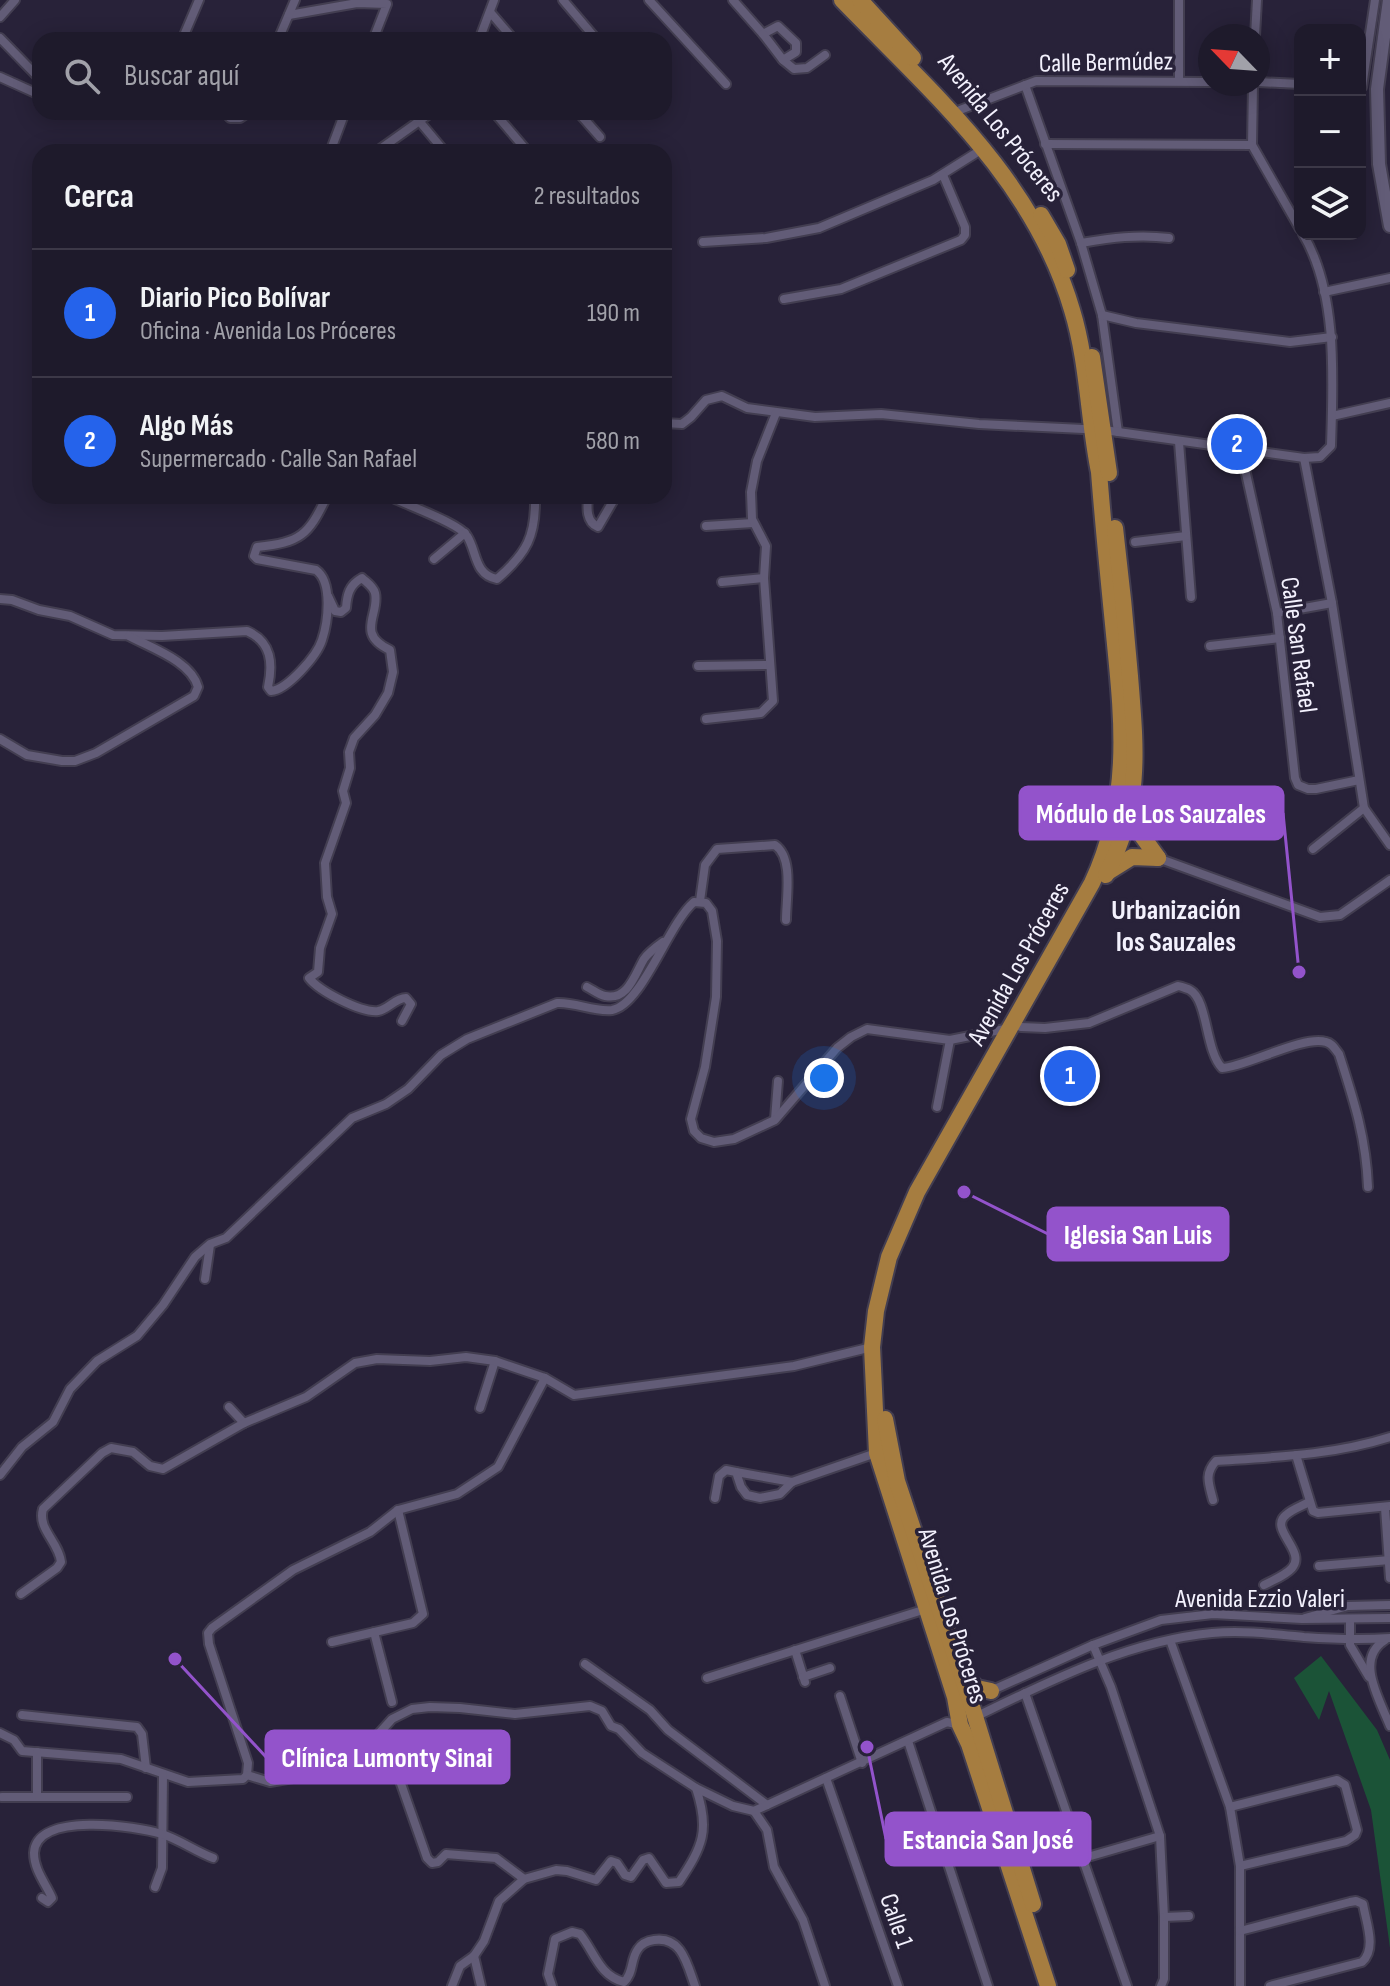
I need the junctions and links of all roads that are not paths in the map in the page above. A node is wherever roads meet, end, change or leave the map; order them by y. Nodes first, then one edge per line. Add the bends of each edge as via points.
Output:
1 (15, 0) edge
2 (199, 0) edge
3 (295, 0) edge
4 (494, 0) edge
5 (563, 0) edge
6 (649, 0) edge
7 (733, 0) edge
8 (842, 0) edge
9 (860, 0) edge
10 (1179, 0) edge
11 (1257, 0) edge
12 (1375, 0) edge
13 (1389, 0) edge
14 (388, 2) edge
15 (490, 12) junction
16 (289, 15) junction
17 (0, 17) edge
18 (1256, 24) edge
19 (185, 32) edge
20 (282, 32) edge
21 (376, 32) edge
22 (482, 32) edge
23 (507, 32) edge
24 (590, 32) edge
25 (763, 34) junction
26 (0, 38) edge
27 (825, 55) dead end
28 (1366, 56) edge
29 (783, 60) junction
30 (32, 71) edge
31 (0, 77) edge
32 (1179, 81) junction
33 (1198, 82) edge
34 (1270, 83) edge
35 (726, 84) dead end
36 (1294, 84) edge
37 (1025, 85) junction
38 (1366, 88) edge
39 (1377, 89) junction
40 (32, 91) edge
41 (1254, 96) edge
42 (960, 110) junction
43 (342, 120) edge
44 (422, 120) edge
45 (501, 120) edge
46 (585, 120) edge
47 (420, 122) junction
48 (600, 137) dead end
49 (333, 144) edge
50 (388, 144) edge
51 (438, 144) edge
52 (521, 144) edge
53 (1045, 144) junction
54 (1252, 145) junction
55 (984, 147) junction
56 (943, 175) junction
57 (1294, 220) edge
58 (1390, 226) edge
59 (1169, 238) dead end
60 (1306, 240) edge
61 (703, 242) dead end
62 (1081, 243) junction
63 (1390, 278) edge
64 (1324, 292) junction
65 (784, 299) dead end
66 (1102, 315) junction
67 (1332, 337) junction
68 (1390, 403) edge
69 (776, 413) junction
70 (1332, 416) junction
71 (672, 424) edge
72 (1104, 430) junction
73 (1179, 442) junction
74 (1241, 451) junction
75 (1304, 458) junction
76 (323, 504) edge
77 (407, 504) edge
78 (534, 504) edge
79 (588, 504) edge
80 (611, 504) edge
81 (753, 523) junction
82 (706, 526) dead end
83 (465, 533) junction
84 (1186, 536) junction
85 (1135, 542) dead end
86 (434, 559) dead end
87 (764, 578) junction
88 (722, 582) dead end
89 (328, 596) junction
90 (1191, 597) dead end
91 (0, 599) edge
92 (1332, 603) junction
93 (1277, 613) junction
94 (126, 634) junction
95 (1280, 638) junction
96 (1210, 646) dead end
97 (770, 665) junction
98 (698, 666) dead end
99 (706, 719) dead end
100 (0, 739) edge
101 (1359, 780) junction
102 (1131, 802) junction
103 (1364, 808) junction
104 (1115, 842) junction
105 (1390, 845) edge
106 (1313, 849) dead end
107 (1158, 858) junction
108 (1108, 873) junction
109 (1390, 880) edge
110 (700, 901) junction
111 (786, 920) dead end
112 (667, 939) junction
113 (587, 987) dead end
114 (402, 1021) dead end
115 (1016, 1028) junction
116 (950, 1040) junction
117 (778, 1081) dead end
118 (937, 1107) dead end
119 (775, 1120) junction
120 (1368, 1187) dead end
121 (210, 1244) junction
122 (205, 1279) dead end
123 (872, 1347) junction
124 (495, 1361) junction
125 (545, 1378) junction
126 (229, 1407) dead end
127 (480, 1408) dead end
128 (244, 1423) junction
129 (1390, 1437) edge
130 (877, 1453) junction
131 (1296, 1455) junction
132 (736, 1472) junction
133 (0, 1475) edge
134 (792, 1482) junction
135 (715, 1498) dead end
136 (1213, 1500) dead end
137 (1309, 1502) junction
138 (1387, 1507) edge
139 (398, 1510) junction
140 (1389, 1560) edge
141 (1319, 1566) dead end
142 (1390, 1578) edge
143 (1264, 1585) dead end
144 (21, 1594) dead end
145 (1390, 1605) edge
146 (926, 1609) junction
147 (1390, 1618) edge
148 (1302, 1619) junction
149 (1350, 1619) junction
150 (1372, 1619) junction
151 (374, 1632) junction
152 (1373, 1639) junction
153 (1390, 1639) edge
154 (1170, 1640) junction
155 (1350, 1640) junction
156 (332, 1642) dead end
157 (1093, 1645) junction
158 (795, 1650) junction
159 (1373, 1652) junction
160 (1098, 1662) junction
161 (585, 1664) dead end
162 (830, 1668) dead end
163 (960, 1671) junction
164 (707, 1678) dead end
165 (1372, 1681) junction
166 (991, 1691) junction
167 (1025, 1693) junction
168 (840, 1696) dead end
169 (392, 1702) dead end
170 (963, 1704) junction
171 (22, 1715) dead end
172 (961, 1722) junction
173 (1390, 1726) edge
174 (0, 1733) edge
175 (908, 1741) junction
176 (37, 1752) junction
177 (862, 1763) junction
178 (146, 1768) junction
179 (333, 1768) junction
180 (163, 1774) junction
181 (247, 1775) junction
182 (826, 1778) junction
183 (696, 1788) junction
184 (2, 1797) dead end
185 (37, 1797) junction
186 (127, 1797) dead end
187 (767, 1805) junction
188 (1230, 1807) junction
189 (754, 1811) junction
190 (163, 1834) junction
191 (1160, 1836) junction
192 (213, 1858) dead end
193 (1084, 1858) junction
194 (1240, 1866) junction
195 (524, 1879) junction
196 (155, 1887) dead end
197 (42, 1898) dead end
198 (1189, 1916) dead end
199 (1164, 1917) junction
200 (1240, 1931) junction
201 (474, 1956) junction
202 (452, 1986) edge
203 (481, 1986) edge
204 (552, 1986) edge
205 (695, 1986) edge
206 (825, 1986) edge
207 (898, 1986) edge
208 (988, 1986) edge
209 (1048, 1986) edge
210 (1059, 1986) edge
211 (1127, 1986) edge
212 (1161, 1986) edge
213 (1240, 1986) edge
214 (1270, 1986) edge

1 - 17 street
2 - 19 street
3 - 16 street
4 - 15 street
5 - 24 street
6 - 35 street
7 - 25 street
8 - 55 highway, Avenida Los Próceres
9 - 42 highway, Avenida Los Próceres
10 - 32 street
11 - 18 street
12 - 28 street
13 - 39 street
14 - 16 street
14 - 21 street
15 - 22 street
15 - 23 street
16 - 20 street
25 - 29 street
25 - 29 street via 778,26 796,43 796,52
26 - 30 street
27 - 29 street via 802,69
31 - 40 street
32 - 33 street, Calle Bermúdez
32 - 37 street, Calle Bermúdez
34 - 36 street
37 - 42 street, Calle Bermúdez
37 - 53 street
38 - 39 street
39 - 58 street via 1379,164
41 - 54 street
42 - 72 highway, Avenida Los Próceres via 1012,172 1058,244 1083,312
43 - 49 street
44 - 47 street
45 - 52 street
46 - 48 street
47 - 50 street
47 - 51 street
53 - 54 street
53 - 62 street
54 - 57 street
55 - 56 street
55 - 72 highway, Avenida Los Próceres via 1024,203 1063,282
56 - 61 street via 819,228
56 - 65 street via 965,227 961,240 841,289
59 - 62 street via 1132,235
60 - 64 street
62 - 66 street
63 - 64 street
64 - 67 street
66 - 67 street via 1290,342
66 - 72 street
67 - 70 street
68 - 70 street
69 - 71 street via 712,397 687,421
69 - 72 street via 881,414
69 - 81 street via 757,461
70 - 75 street via 1328,452
72 - 73 street
72 - 102 highway, Avenida Los Próceres via 1136,757
72 - 104 highway, Avenida Los Próceres via 1099,472 1124,733
73 - 74 street
73 - 84 street
74 - 75 street
74 - 93 street, Calle San Rafael
75 - 92 street
76 - 89 street via 304,533 284,544 257,547 254,556 316,570 323,575
77 - 83 street
78 - 83 street via 531,539 497,579 478,565
79 - 80 street via 588,517 598,527
81 - 82 street
81 - 87 street via 766,546
83 - 86 street
84 - 85 street
84 - 90 street
87 - 88 street
87 - 97 street
89 - 94 street via 322,641 296,676 274,692 268,687 269,653 250,632
89 - 114 street via 335,611 341,612 356,581 362,578 370,585 375,595 372,631 390,650 393,672 386,698 349,752 346,803 325,863 330,921 318,972 309,978 332,996 365,1010 379,1011 406,998 411,1004
91 - 94 street via 70,616 113,635
92 - 93 street
92 - 101 street
93 - 95 street, Calle San Rafael
94 - 100 street via 192,674 198,687 194,696 75,761 27,755
95 - 96 street
95 - 101 street, Calle San Rafael via 1298,785 1316,789
97 - 98 street
97 - 99 street via 773,701 767,711
101 - 103 street
102 - 104 highway, Avenida Los Próceres
102 - 107 highway via 1140,833
103 - 105 street
103 - 106 street
104 - 107 street
104 - 108 highway, Avenida Los Próceres
104 - 115 highway, Avenida Los Próceres
107 - 108 highway via 1132,857
107 - 109 street via 1320,917 1340,915
108 - 115 highway, Avenida Los Próceres
110 - 111 street via 705,865 717,849 775,845 786,864
110 - 112 street via 686,909
110 - 119 street via 712,911 716,997 691,1119 694,1131 714,1142
112 - 113 street via 651,950 623,992 605,996
112 - 121 street via 625,1005 612,1010 557,1003 467,1039 441,1055 408,1089 352,1118 232,1232
115 - 116 street
115 - 120 street via 1089,1023 1178,986 1198,998 1211,1050 1222,1068 1326,1042 1339,1054 1362,1128
115 - 123 highway, Avenida Los Próceres via 945,1142 899,1233 880,1291
115 - 163 highway, Avenida Los Próceres via 911,1224 889,1288 880,1347 889,1450
116 - 118 street
116 - 119 street via 867,1029 837,1048
117 - 119 street
121 - 122 street
121 - 133 street via 137,1336 97,1361 70,1389 53,1422 22,1447
123 - 125 street via 794,1366 574,1395
123 - 130 highway, Avenida Los Próceres
124 - 125 street
124 - 127 street
124 - 128 street via 466,1357 355,1363 306,1397
125 - 139 street via 498,1467 457,1494
126 - 128 street
128 - 144 street via 163,1469 133,1452 111,1448 102,1453 43,1509 41,1522 61,1562
129 - 131 street
130 - 134 street
130 - 146 highway, Avenida Los Próceres
131 - 136 street via 1216,1461 1207,1479
131 - 137 street
132 - 134 street
132 - 134 street via 747,1495 760,1498 780,1494
132 - 135 street via 726,1470 719,1476
137 - 138 street via 1318,1513
137 - 143 street via 1282,1520 1296,1563
138 - 140 street
139 - 151 street via 423,1614 413,1623
139 - 181 street via 370,1532 293,1570 208,1633 248,1763
140 - 141 street
140 - 142 street
145 - 148 street via 1348,1606
146 - 158 street
146 - 170 highway, Avenida Los Próceres
147 - 150 street, Avenida Ezzio Valeri
148 - 149 street, Avenida Ezzio Valeri
148 - 157 street, Avenida Ezzio Valeri via 1213,1614 1161,1620
149 - 150 street, Avenida Ezzio Valeri
149 - 155 street
150 - 152 street
151 - 156 street
151 - 169 street
152 - 153 street, Avenida Ezzio Valeri
152 - 155 street, Avenida Ezzio Valeri
152 - 159 street
153 - 159 street
154 - 155 street, Avenida Ezzio Valeri via 1213,1632
154 - 160 street, Avenida Ezzio Valeri
154 - 188 street
155 - 165 street
157 - 160 street
157 - 166 street, Avenida Ezzio Valeri
158 - 162 street via 804,1680
158 - 164 street
159 - 165 street
160 - 167 street, Avenida Ezzio Valeri
160 - 191 street
161 - 187 street
163 - 166 highway via 973,1685
163 - 170 highway, Avenida Los Próceres
165 - 173 street
166 - 170 street, Avenida Ezzio Valeri
167 - 172 street, Avenida Ezzio Valeri
167 - 193 street
168 - 177 street
170 - 172 highway, Avenida Los Próceres
171 - 178 street via 137,1727
172 - 175 street, Avenida Ezzio Valeri
172 - 209 highway, Avenida Los Próceres
172 - 210 highway, Avenida Los Próceres
174 - 176 street via 22,1751
175 - 177 street, Avenida Ezzio Valeri
175 - 208 street
176 - 178 street via 121,1759
176 - 185 street
177 - 182 street, Avenida Ezzio Valeri
178 - 180 street
179 - 181 street via 270,1782
179 - 183 street via 412,1709 515,1714 590,1706 602,1711 642,1753
179 - 195 street via 399,1778 432,1863 446,1854 496,1858
180 - 181 street via 188,1782
180 - 190 street
182 - 187 street, Avenida Ezzio Valeri
182 - 207 street, Calle 1
183 - 189 street
183 - 195 street via 704,1832 696,1856 675,1884 666,1883 649,1858 631,1877 611,1861 596,1880 556,1870
184 - 185 street
185 - 186 street
187 - 189 street, Avenida Ezzio Valeri
188 - 194 street
188 - 194 street via 1337,1780 1345,1785 1357,1830 1346,1841
189 - 206 street via 767,1830 774,1867 803,1920
190 - 192 street
190 - 196 street via 162,1868
190 - 197 street via 93,1825 44,1834 34,1854 52,1900
191 - 193 street
191 - 199 street
193 - 211 street
194 - 200 street
195 - 201 street via 499,1901
198 - 199 street
199 - 212 street
200 - 213 street
200 - 214 street via 1350,1902 1363,1904 1370,1947 1362,1962
201 - 202 street via 460,1966
201 - 203 street
204 - 205 street via 548,1974 555,1939 572,1932 580,1934 607,1974 624,1982 639,1947 647,1941 676,1943

